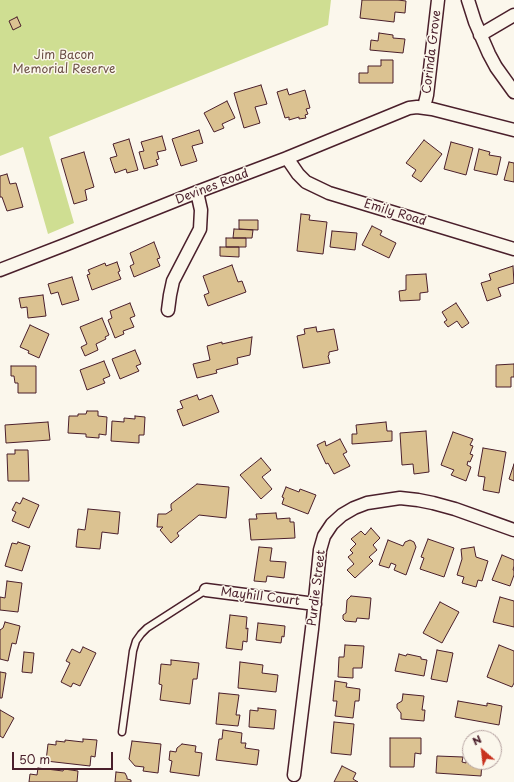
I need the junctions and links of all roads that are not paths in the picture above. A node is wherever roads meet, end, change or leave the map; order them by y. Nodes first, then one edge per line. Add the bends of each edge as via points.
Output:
1 (438, 0) edge
2 (468, 0) edge
3 (514, 15) edge
4 (480, 35) junction
5 (514, 92) edge
6 (424, 107) junction
7 (514, 130) edge
8 (287, 158) junction
9 (197, 192) junction
10 (514, 249) edge
11 (0, 270) edge
12 (168, 310) dead end
13 (514, 530) edge
14 (206, 590) joint
15 (315, 604) junction
16 (122, 732) dead end
17 (294, 775) dead end

1 - 6 street, Corinda Grove
2 - 4 street
3 - 4 street
4 - 5 street via 496,67
6 - 7 street, Corinda Grove
6 - 8 street, Devines Road via 400,111
8 - 9 street, Devines Road
8 - 10 street, Emily Road via 306,182 329,193
9 - 11 street, Devines Road
9 - 12 street via 200,229 173,281
13 - 15 street, Purdie Street via 455,509 418,500 400,498 367,503 342,515 324,536 320,550
14 - 15 street, Mayhill Court
14 - 16 lane via 147,628 136,641 132,651
15 - 17 street, Purdie Street

